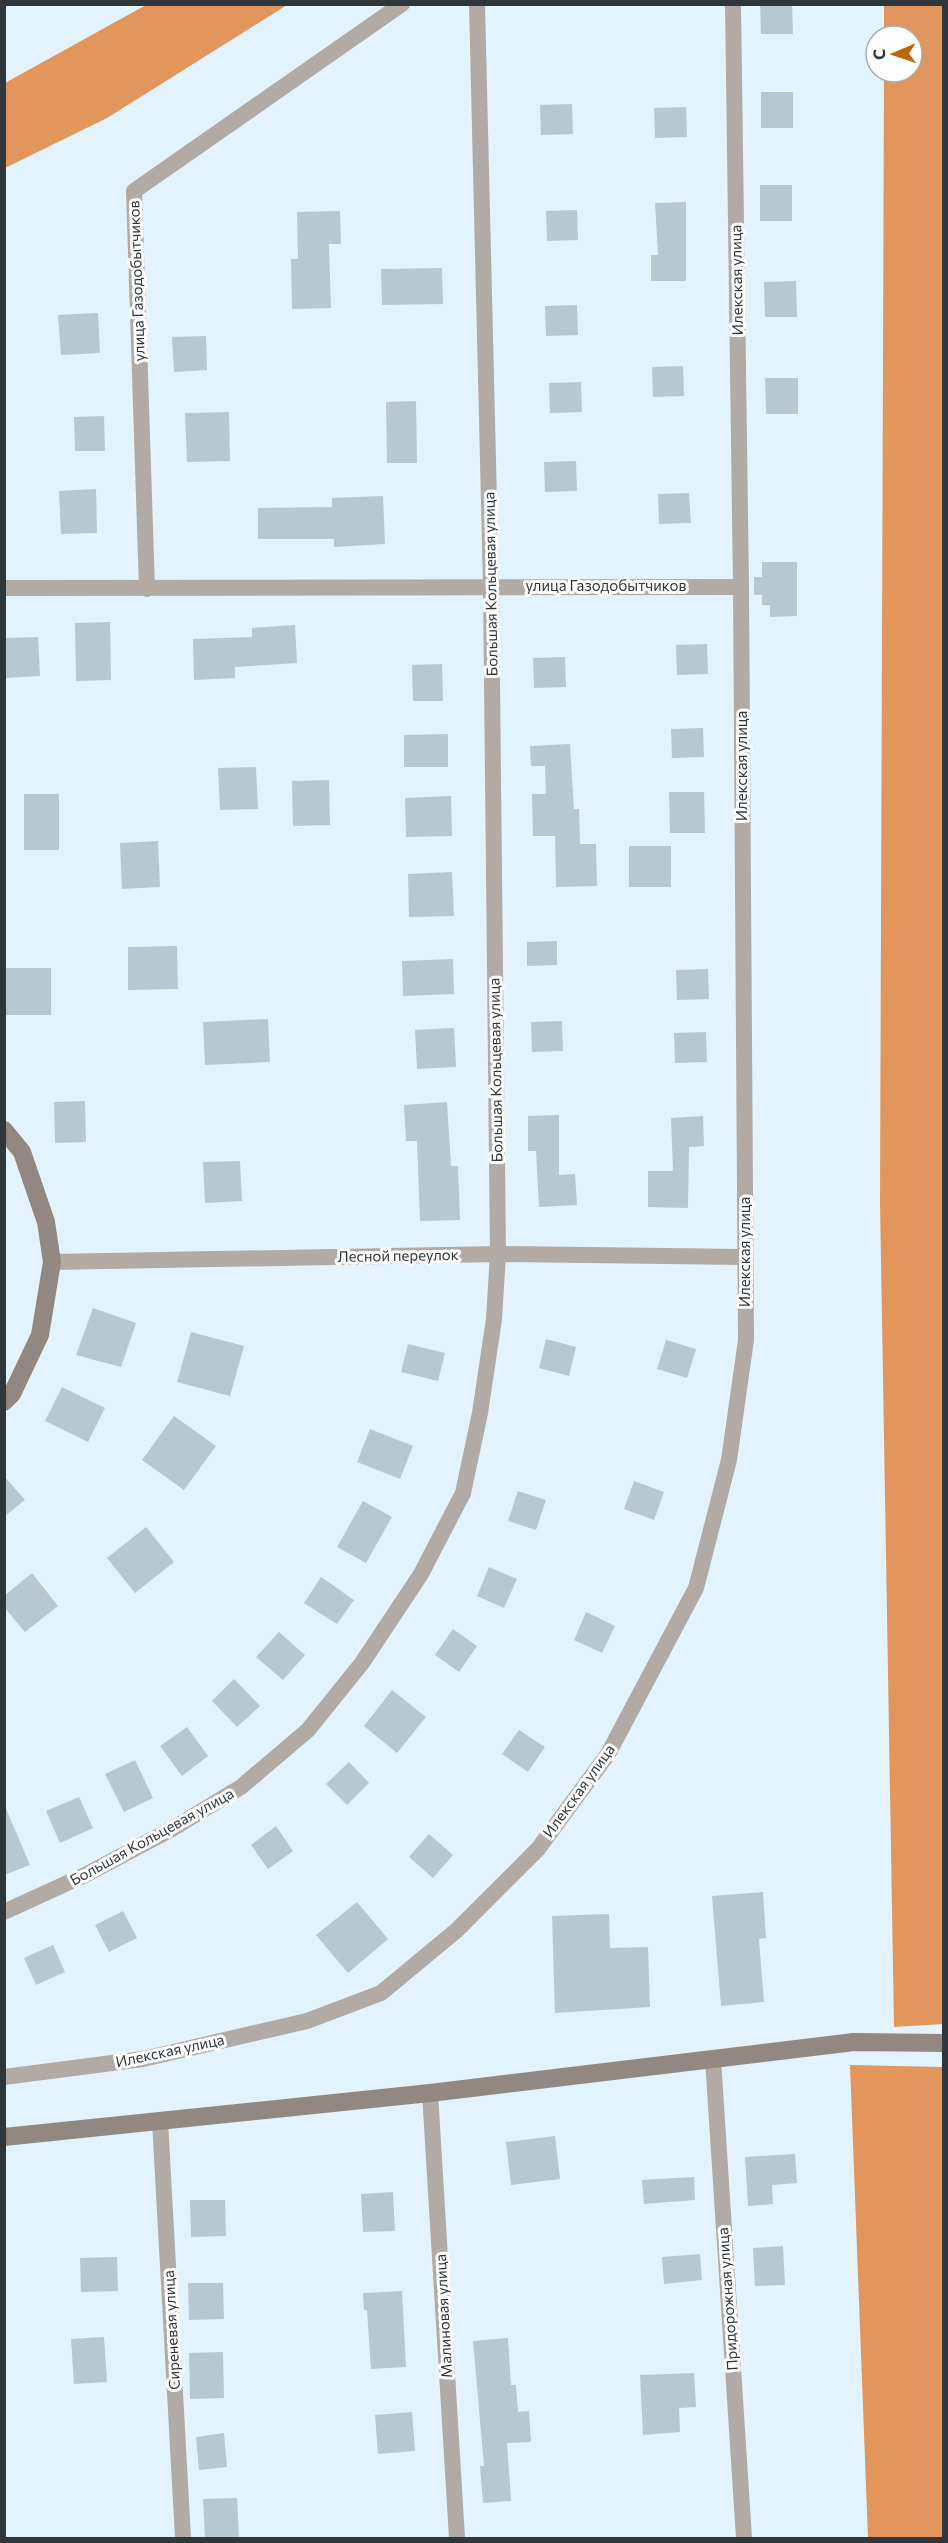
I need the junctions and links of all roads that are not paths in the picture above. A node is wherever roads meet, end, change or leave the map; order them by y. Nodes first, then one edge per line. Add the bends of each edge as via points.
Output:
1 (402, 4) edge
2 (477, 4) edge
3 (733, 4) edge
4 (491, 586) junction
5 (741, 587) junction
6 (4, 588) edge
7 (147, 589) junction
8 (4, 1131) edge
9 (498, 1254) junction
10 (745, 1257) junction
11 (52, 1262) junction
12 (4, 1402) edge
13 (4, 1912) edge
14 (944, 2043) edge
15 (713, 2059) junction
16 (4, 2077) edge
17 (430, 2093) junction
18 (160, 2121) junction
19 (4, 2137) edge
20 (183, 2538) edge
21 (457, 2538) edge
22 (744, 2538) edge

1 - 7 street, улица Газодобытчиков via 134,191
2 - 4 street, Большая Кольцевая улица
3 - 5 street, Илекская улица
4 - 5 street, улица Газодобытчиков
4 - 7 street, улица Газодобытчиков
4 - 9 street, Большая Кольцевая улица
5 - 10 street, Илекская улица
6 - 7 street, улица Газодобытчиков
8 - 11 street via 22,1152 46,1222
9 - 10 street, Лесной переулок
9 - 11 street, Лесной переулок
9 - 13 street, Большая Кольцевая улица via 494,1319 463,1493 421,1574 362,1663 308,1730 242,1787 109,1863
10 - 16 street, Илекская улица via 746,1340 729,1460 696,1588 608,1754 537,1849 458,1930 381,1993 307,2020 143,2060
11 - 12 street via 40,1335 12,1394
14 - 15 street via 854,2042
15 - 17 street
15 - 22 street, Придорожная улица
17 - 18 street
17 - 21 street, Малиновая улица
18 - 19 street
18 - 20 street, Сиреневая улица

